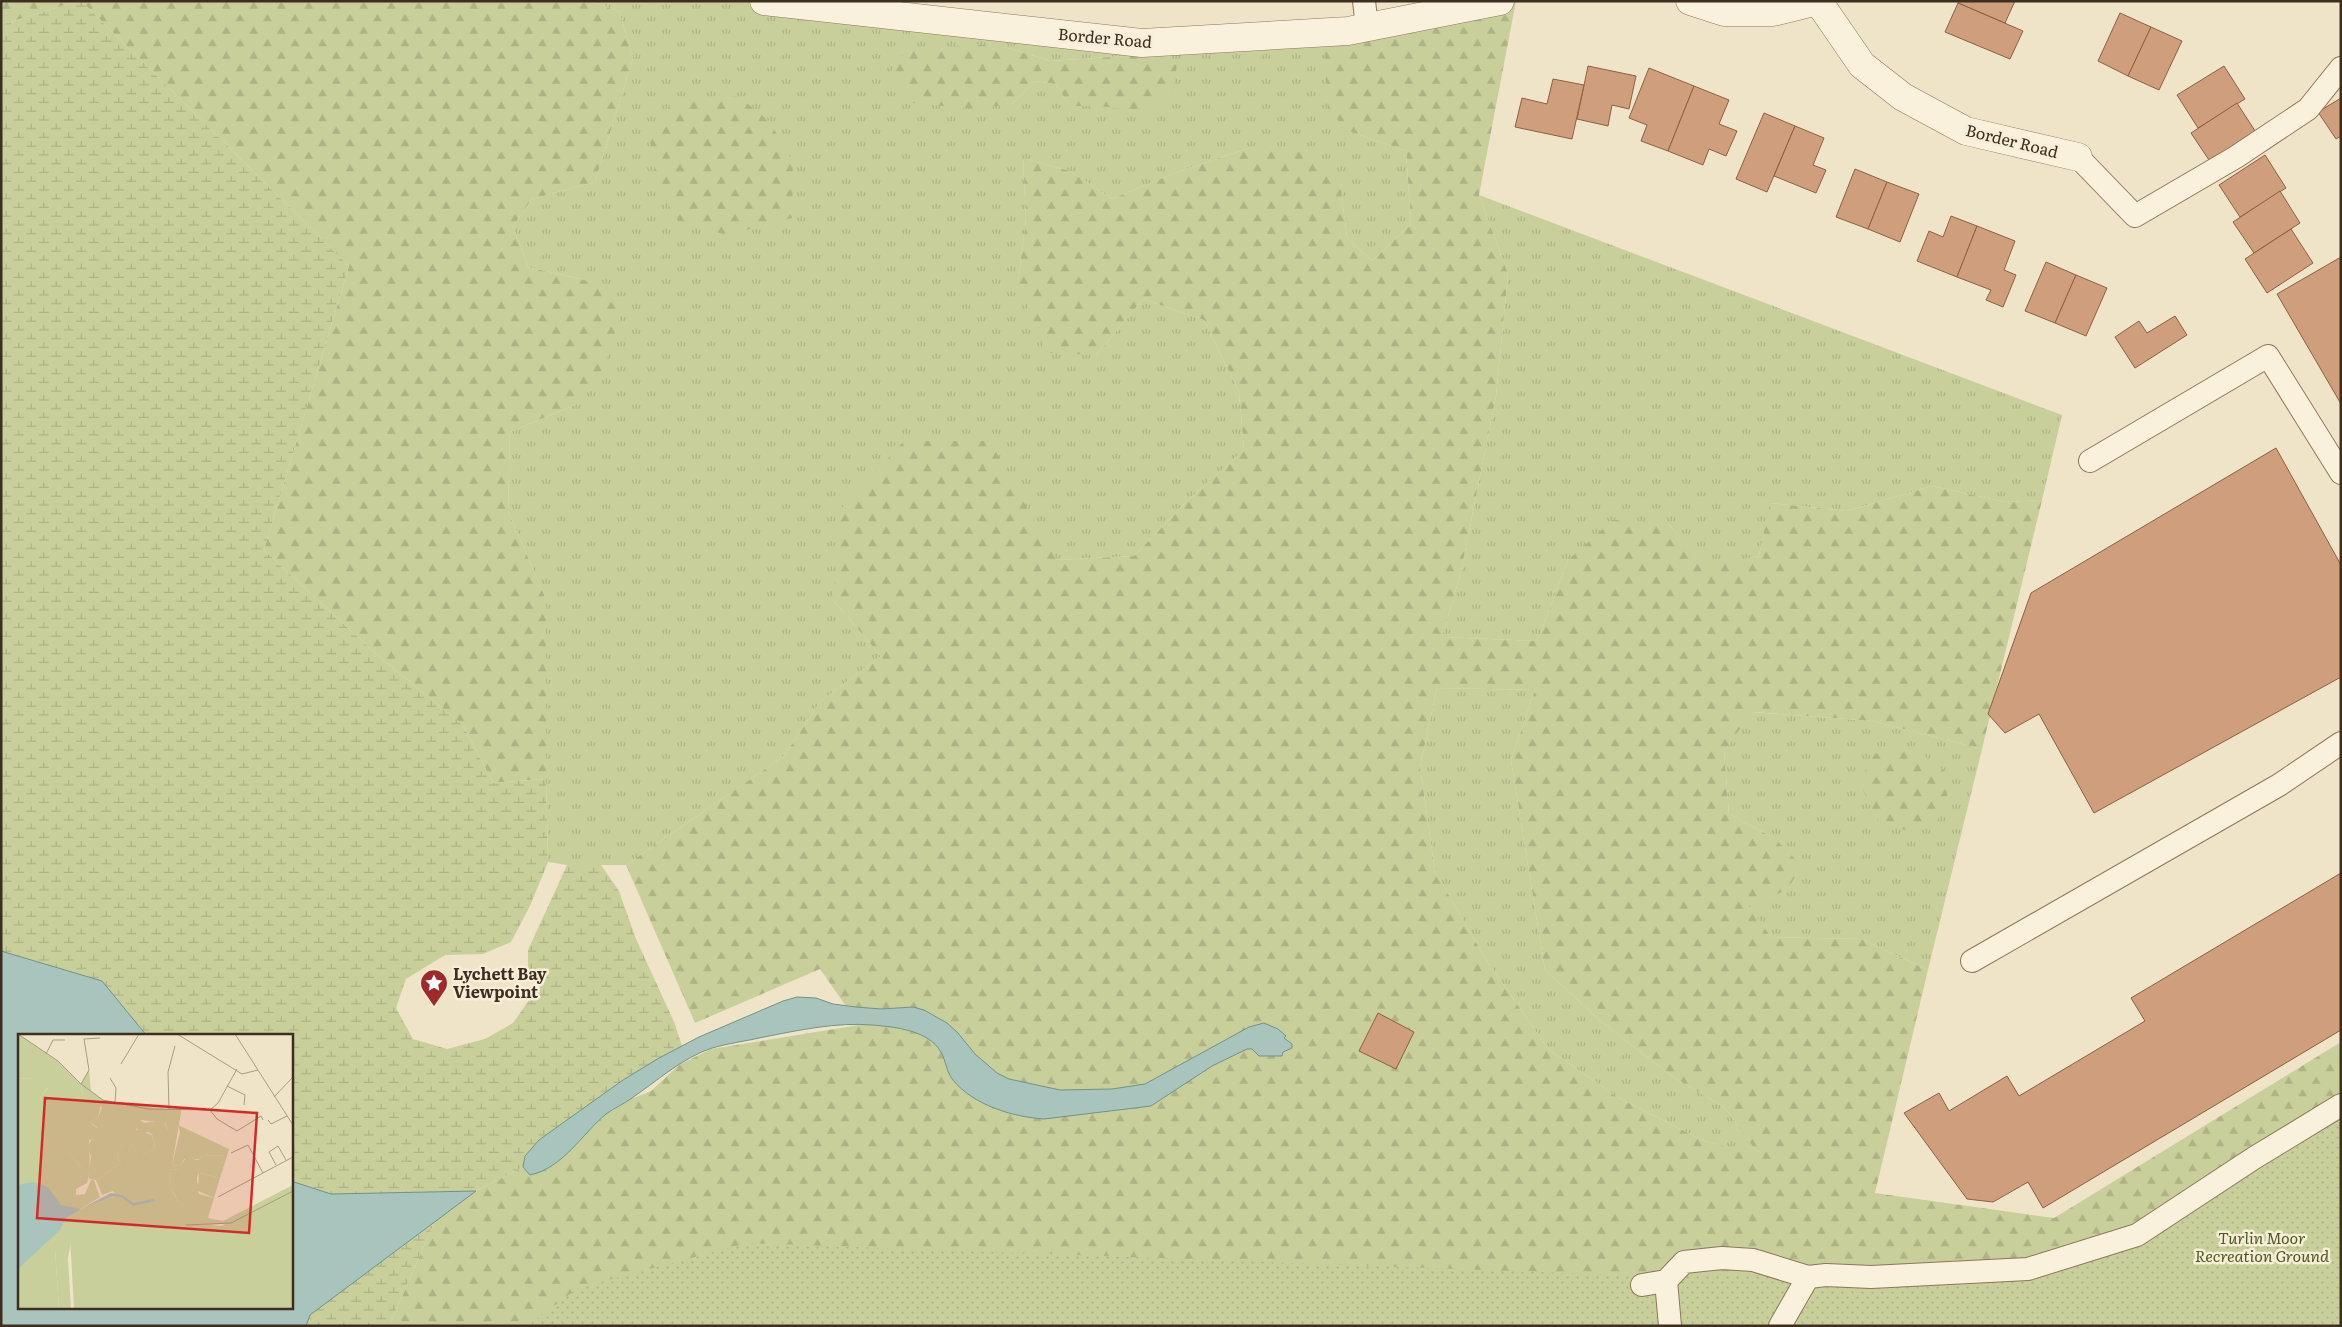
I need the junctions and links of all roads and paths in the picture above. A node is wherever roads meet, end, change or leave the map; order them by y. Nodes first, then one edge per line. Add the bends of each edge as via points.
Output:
1 (1500, 1) edge
2 (1690, 1) edge
3 (1818, 1) edge
4 (767, 2) edge
5 (1366, 14) edge
6 (2341, 68) edge
7 (2078, 157) joint
8 (2090, 461) dead end
9 (2341, 473) edge
10 (2341, 743) edge
11 (1972, 961) dead end
12 (2341, 1105) edge
13 (1808, 1278) junction
14 (1666, 1281) junction
15 (1642, 1285) dead end
16 (1670, 1326) edge
17 (1780, 1326) edge

1 - 5 street, Border Road
2 - 3 street, Border Road via 1724,12 1773,12
3 - 7 street, Border Road via 1862,65 1903,97 1966,131
4 - 5 street, Border Road via 1142,43 1348,31
6 - 7 lane via 2308,109 2236,157 2135,216
8 - 9 lane via 2268,356
10 - 11 lane via 2279,785
12 - 13 lane via 2128,1238 2028,1270
13 - 14 lane via 1753,1260 1722,1258 1684,1262
13 - 17 lane
14 - 15 lane
14 - 16 lane

